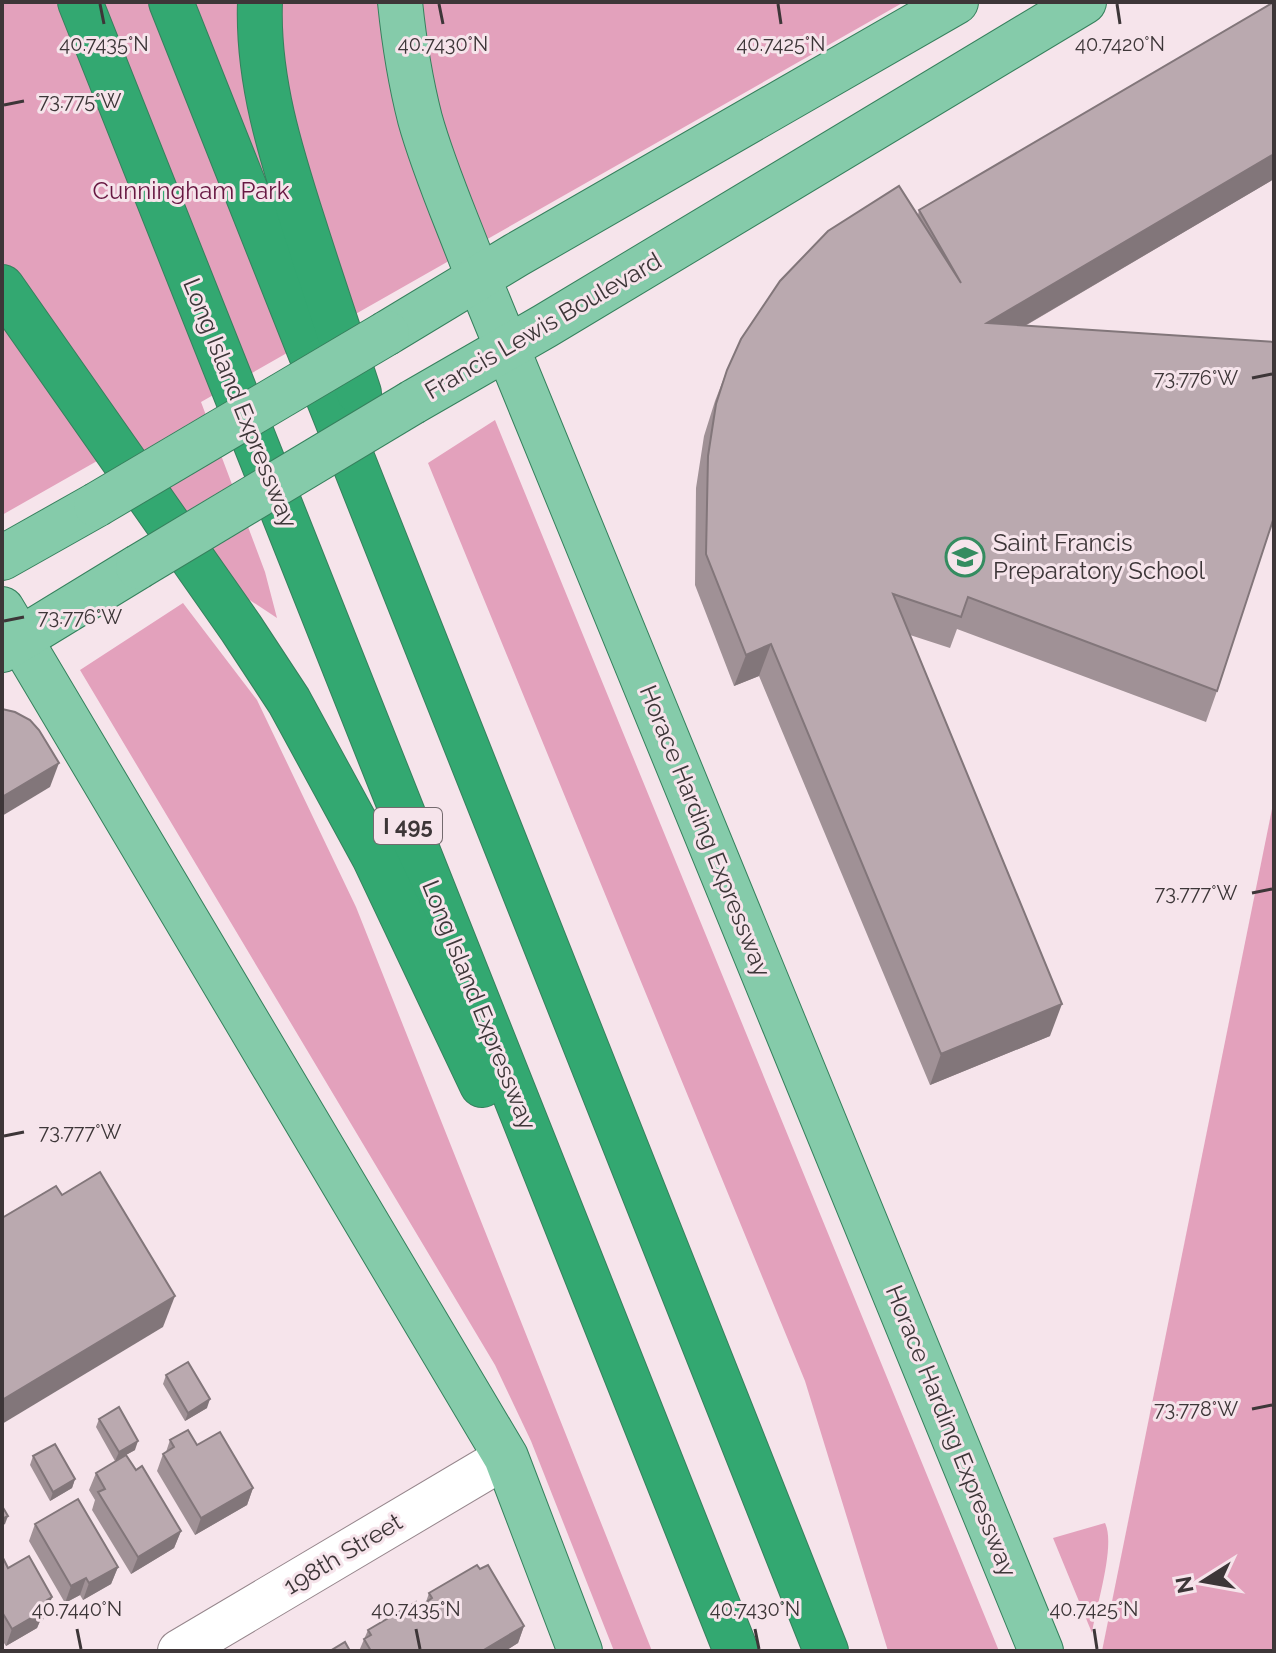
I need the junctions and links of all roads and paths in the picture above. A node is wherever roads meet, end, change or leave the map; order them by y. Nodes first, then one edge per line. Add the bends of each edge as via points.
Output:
1 (80, 2) edge
2 (171, 2) edge
3 (260, 2) edge
4 (400, 2) edge
5 (956, 2) edge
6 (1084, 2) edge
7 (478, 277) junction
8 (2, 287) edge
9 (507, 349) junction
10 (2, 558) edge
11 (8, 632) edge
12 (501, 833) junction
13 (506, 1457) junction
14 (661, 1462) junction
15 (179, 1651) edge
16 (580, 1651) edge
17 (736, 1651) edge
18 (826, 1651) edge
19 (1041, 1651) edge

1 - 14 highway, Long Island Expressway / I 495
2 - 12 highway
3 - 12 highway via 263,67 286,169
4 - 7 main road, Horace Harding Expressway via 421,119
5 - 7 main road
6 - 9 main road, Francis Lewis Boulevard
7 - 9 main road, Horace Harding Expressway
7 - 10 main road, bridge
8 - 14 highway via 289,701 374,857
9 - 11 main road, Francis Lewis Boulevard, bridge via 138,567
9 - 19 main road, Horace Harding Expressway
11 - 13 main road
12 - 18 highway
13 - 15 street, 198th Street
13 - 16 main road
14 - 17 highway, Long Island Expressway / I 495

